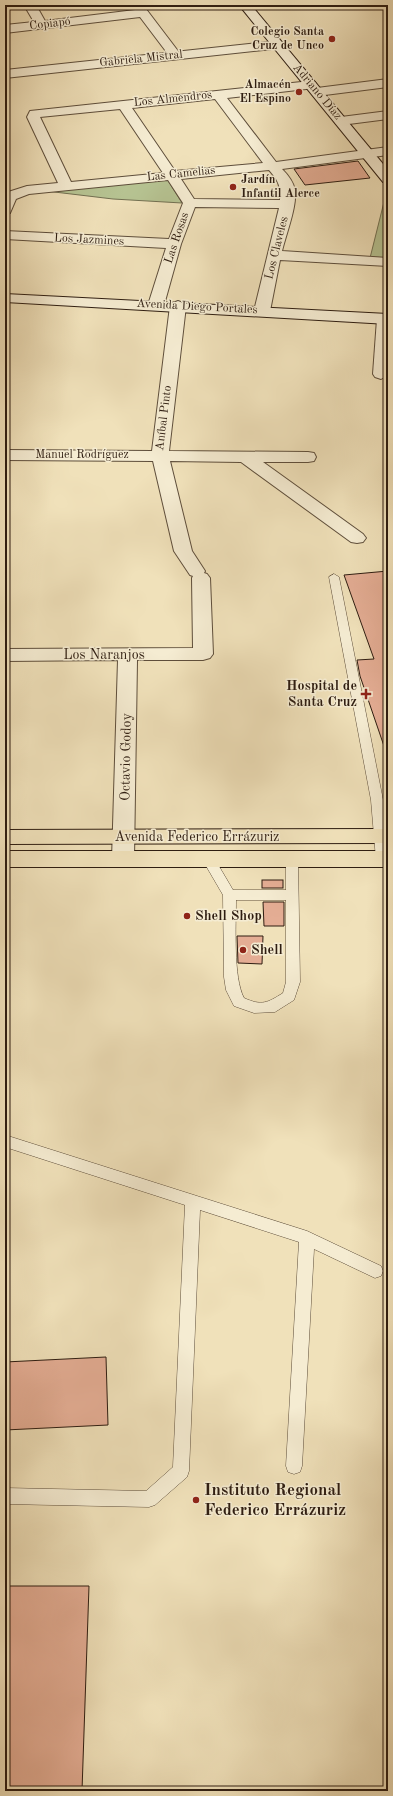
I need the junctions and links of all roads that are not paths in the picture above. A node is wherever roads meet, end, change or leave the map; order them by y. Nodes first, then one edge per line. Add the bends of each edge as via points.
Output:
1 (30, 5) edge
2 (244, 5) edge
3 (140, 9) edge
4 (41, 25) junction
5 (5, 29) edge
6 (278, 45) junction
7 (175, 55) junction
8 (5, 74) edge
9 (388, 83) edge
10 (314, 89) junction
11 (219, 95) junction
12 (123, 104) junction
13 (388, 114) edge
14 (341, 121) junction
15 (388, 151) edge
16 (367, 154) junction
17 (272, 166) junction
18 (172, 175) junction
19 (388, 179) edge
20 (66, 186) junction
21 (190, 203) junction
22 (288, 204) junction
23 (5, 210) edge
24 (5, 235) edge
25 (174, 244) junction
26 (274, 255) junction
27 (388, 262) edge
28 (5, 298) edge
29 (156, 305) junction
30 (178, 306) junction
31 (262, 311) junction
32 (387, 319) edge
33 (381, 374) dead end
34 (5, 455) edge
35 (160, 455) junction
36 (308, 457) dead end
37 (247, 458) junction
38 (356, 538) dead end
39 (334, 577) dead end
40 (203, 654) joint
41 (5, 655) edge
42 (128, 655) junction
43 (385, 836) edge
44 (5, 837) edge
45 (124, 837) junction
46 (385, 858) edge
47 (5, 859) edge
48 (123, 859) junction
49 (208, 859) junction
50 (292, 859) junction
51 (229, 895) junction
52 (293, 895) junction
53 (5, 1141) edge
54 (193, 1202) junction
55 (307, 1238) junction
56 (375, 1271) dead end
57 (294, 1466) dead end
58 (5, 1496) edge

1 - 4 street
2 - 6 street, Adriano Díaz
3 - 4 street, Copiapó
3 - 7 street
4 - 5 street, Copiapó
6 - 7 street, Gabriela Mistral
6 - 10 street, Adriano Díaz
7 - 8 street, Gabriela Mistral
9 - 10 street, Los Almendros
10 - 11 street, Los Almendros
10 - 14 street, Adriano Díaz
11 - 12 street, Los Almendros
11 - 17 street, Los Claveles
12 - 18 street, Las Rosas
12 - 20 street, Los Almendros via 35,114 33,117
13 - 14 street
14 - 16 street, Adriano Díaz
15 - 16 street, Las Camelias
16 - 17 street, Las Camelias
16 - 19 street, Adriano Díaz
17 - 18 street, Las Camelias
17 - 22 street, Los Claveles via 284,178 288,190
18 - 20 street, Las Camelias
18 - 21 street, Las Rosas
20 - 23 street, Las Camelias via 27,190 10,196
21 - 22 street
21 - 25 street, Las Rosas
22 - 26 street, Los Claveles
24 - 25 street, Los Jazmines
25 - 29 street, Las Rosas
26 - 27 street
26 - 31 street, Los Claveles
28 - 29 street, Avenida Diego Portales
29 - 30 street, Avenida Diego Portales
30 - 31 street, Avenida Diego Portales
30 - 35 street, Aníbal Pinto
31 - 32 street, Avenida Diego Portales
32 - 33 street
34 - 35 street, Manuel Rodríguez
35 - 37 street, Manuel Rodríguez
35 - 40 street, Aníbal Pinto via 183,551 198,575
36 - 37 street, Manuel Rodríguez
37 - 38 street
39 - 43 lane
40 - 42 street, Los Naranjos
41 - 42 street, Los Naranjos
42 - 45 street, Octavio Godoy
43 - 45 main road, Avenida Federico Errázuriz
43 - 46 lane
44 - 45 main road, Avenida Federico Errázuriz
45 - 48 street, Octavio Godoy
46 - 50 main road, Avenida Federico Errázuriz
47 - 48 main road, Avenida Federico Errázuriz
48 - 49 main road, Avenida Federico Errázuriz
49 - 50 main road, Avenida Federico Errázuriz
49 - 51 lane
50 - 52 lane
51 - 52 lane
51 - 52 lane via 233,990 239,1002 254,1008 270,1008 289,996 293,982
53 - 54 lane
54 - 55 lane
54 - 58 lane via 181,1471 149,1499
55 - 56 lane
55 - 57 lane

